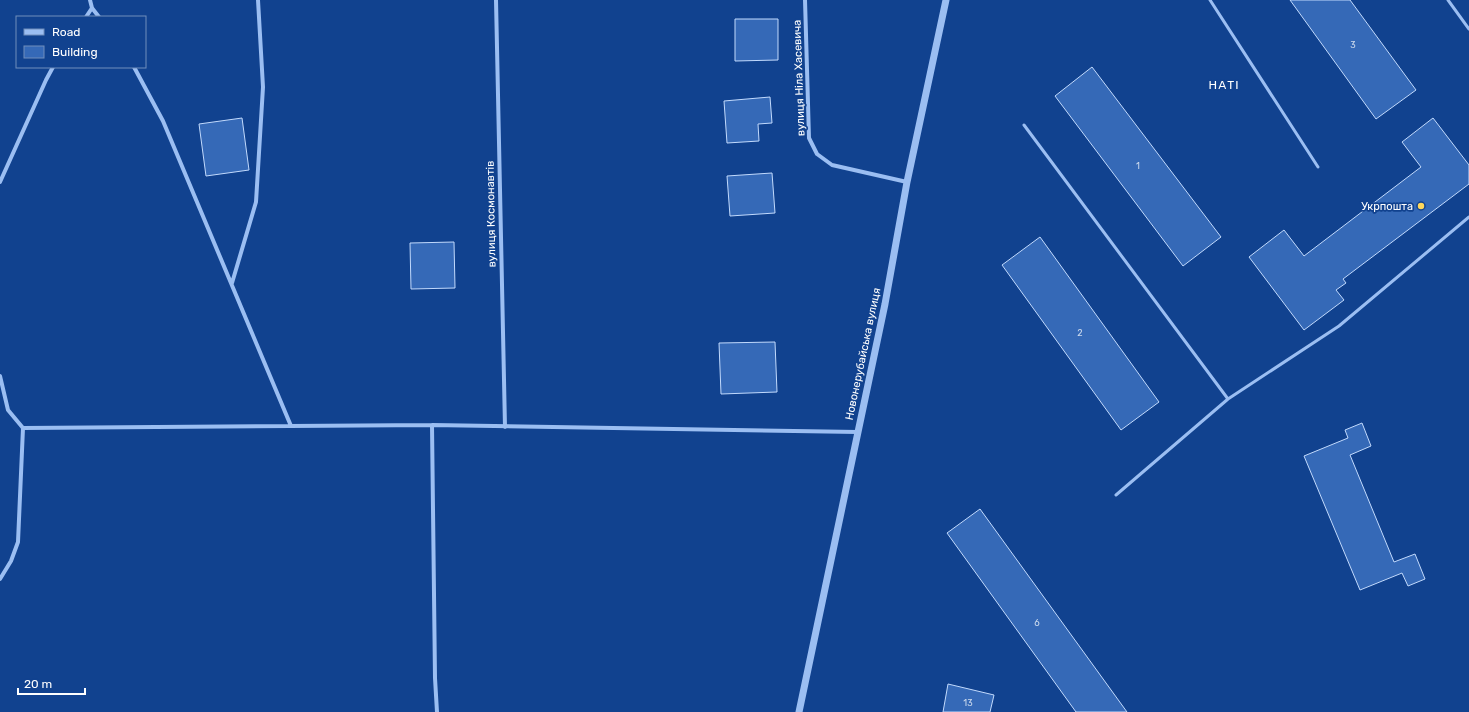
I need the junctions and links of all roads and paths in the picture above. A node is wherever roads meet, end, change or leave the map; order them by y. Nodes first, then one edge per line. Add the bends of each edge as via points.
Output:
1 (90, 0) edge
2 (258, 0) edge
3 (496, 0) edge
4 (805, 0) edge
5 (946, 0) edge
6 (1210, 0) edge
7 (1448, 0) edge
8 (92, 8) junction
9 (87, 16) edge
10 (98, 16) edge
11 (1469, 29) edge
12 (52, 68) edge
13 (135, 68) edge
14 (1024, 125) dead end
15 (1318, 168) dead end
16 (0, 182) edge
17 (907, 182) junction
18 (1469, 217) edge
19 (232, 283) junction
20 (0, 376) edge
21 (1228, 399) junction
22 (432, 425) junction
23 (291, 426) junction
24 (505, 427) junction
25 (23, 428) junction
26 (858, 432) junction
27 (1116, 495) dead end
28 (0, 579) edge
29 (437, 712) edge
30 (799, 712) edge

1 - 8 street
2 - 19 street via 263,88 256,202
3 - 24 street, вулиця Космонавтів
4 - 17 street, вулиця Ніла Хасевича via 809,138 817,154 832,165
5 - 17 street, Новонерубайська вулиця
6 - 15 lane
7 - 11 lane
8 - 9 street
8 - 10 street
12 - 16 street
13 - 19 street via 163,121
14 - 21 lane
17 - 26 street, Новонерубайська вулиця
18 - 21 lane via 1339,326
19 - 23 street
20 - 25 street via 8,410
21 - 27 lane
22 - 23 street
22 - 24 street
22 - 29 street
23 - 25 street
24 - 26 street
25 - 28 street via 18,542 11,561
26 - 30 street, Новонерубайська вулиця

